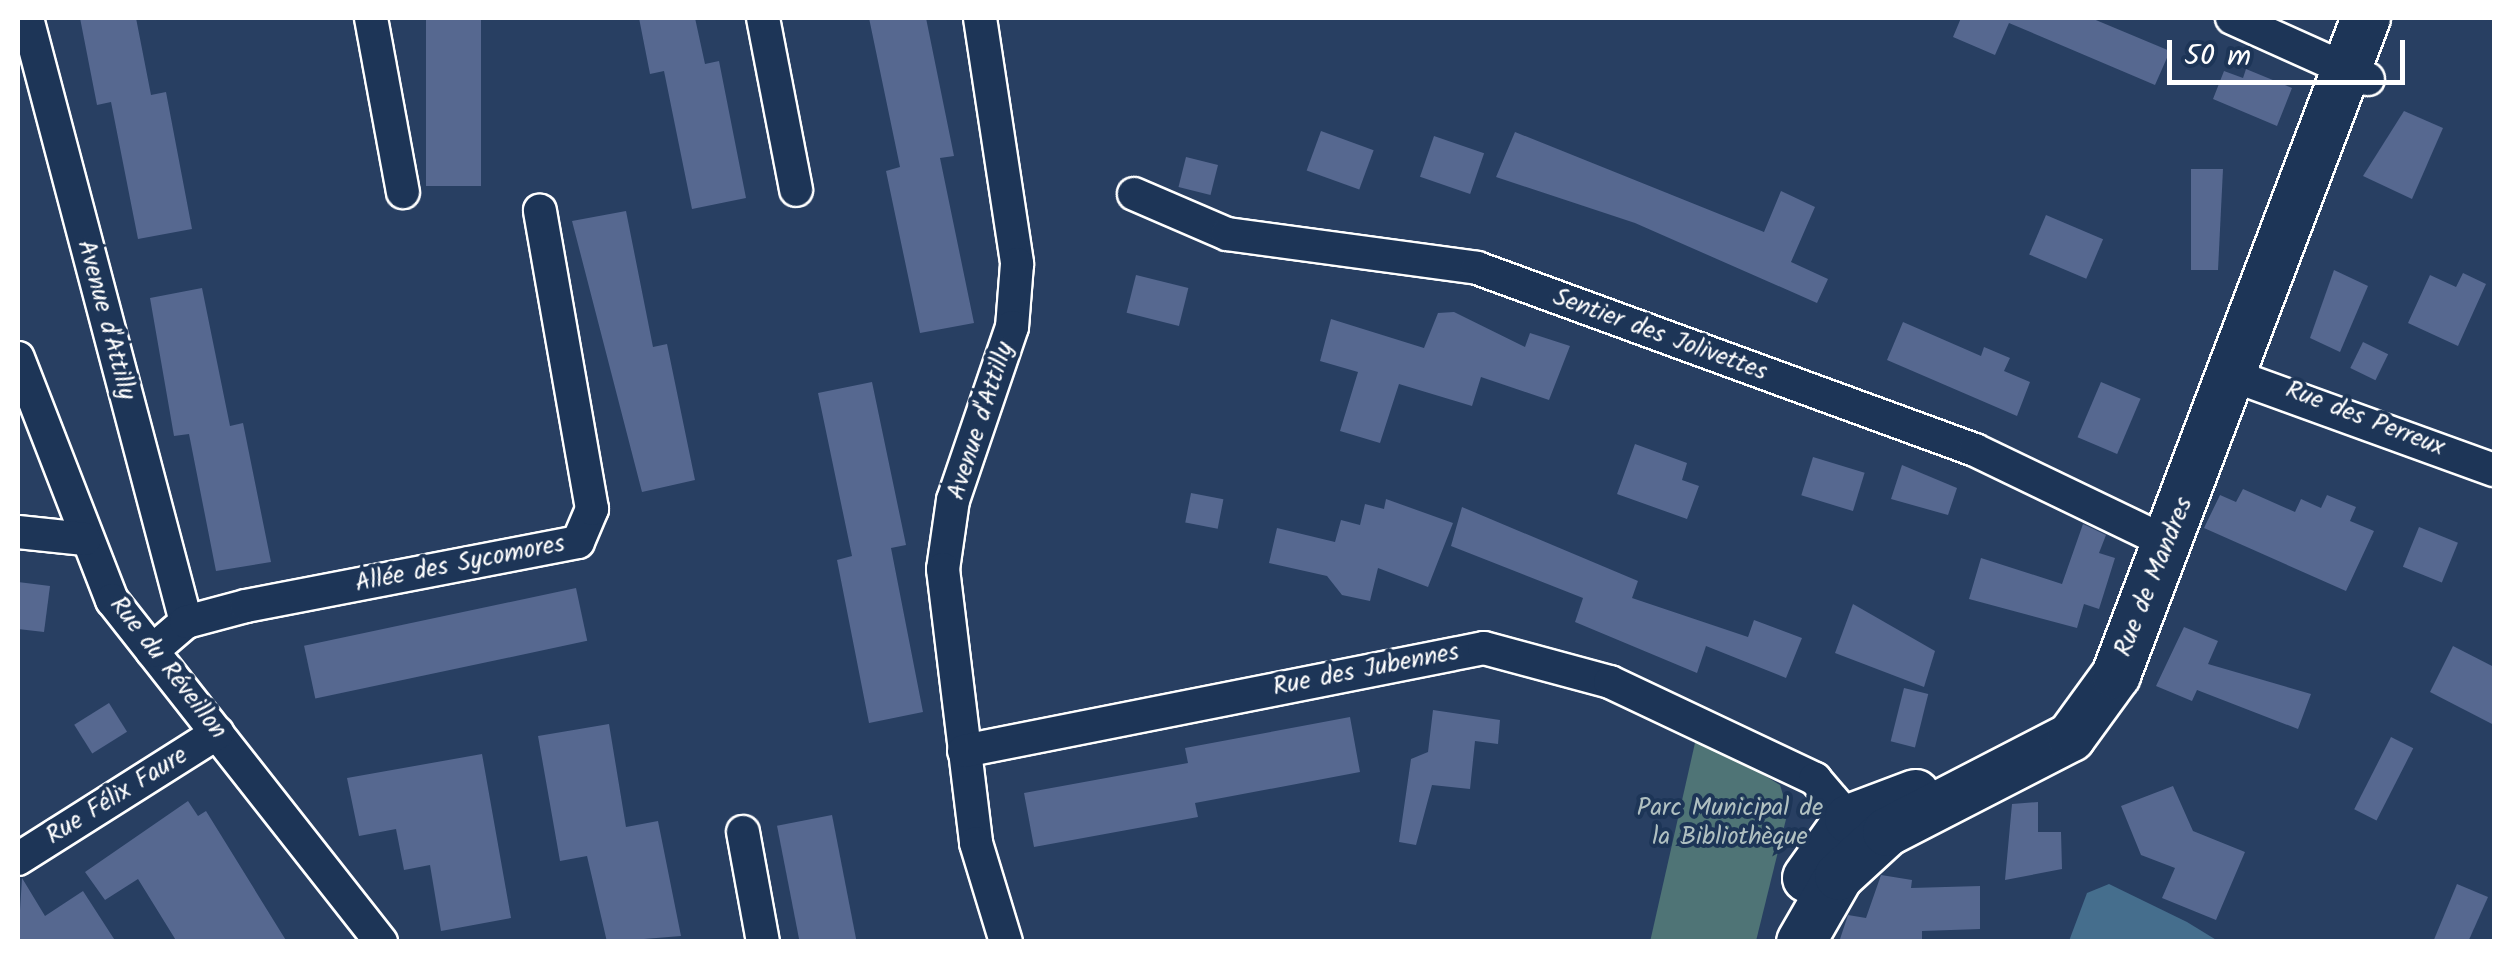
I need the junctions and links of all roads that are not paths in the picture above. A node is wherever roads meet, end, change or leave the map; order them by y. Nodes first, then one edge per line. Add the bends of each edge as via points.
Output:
1 (27, 18) edge
2 (372, 18) edge
3 (763, 18) edge
4 (980, 18) edge
5 (2232, 18) edge
6 (2366, 18) edge
7 (2391, 18) edge
8 (2357, 76) junction
9 (796, 190) dead end
10 (403, 192) dead end
11 (1134, 194) dead end
12 (540, 210) dead end
13 (18, 358) edge
14 (2240, 360) junction
15 (2494, 470) edge
16 (18, 532) edge
17 (84, 538) junction
18 (2168, 542) junction
19 (186, 622) junction
20 (152, 651) junction
21 (217, 733) junction
22 (964, 751) junction
23 (2011, 771) junction
24 (1849, 819) junction
25 (743, 832) dead end
26 (18, 859) edge
27 (381, 942) edge
28 (763, 942) edge
29 (1006, 942) edge
30 (1782, 942) edge
31 (1801, 942) edge

1 - 19 street, Avenue d'Attilly
2 - 10 street
3 - 9 street
4 - 22 street, Avenue d'Attilly via 1017,264 1012,327 953,500 944,569
5 - 8 street
6 - 8 street, Rue de Mandres
7 - 8 street, Rue de Mandres
8 - 14 street, Rue de Mandres
11 - 18 street, Sentier des Jolivettes via 1227,234 1477,268 1975,450
12 - 19 street, Allée des Sycomores via 592,508 578,542
13 - 17 street, Rue du Réveillon
14 - 15 street, Rue des Perreux
14 - 18 street, Rue de Mandres
16 - 17 street
17 - 20 street, Rue du Réveillon via 112,600
18 - 23 street, Rue de Mandres via 2116,675 2072,737
19 - 20 street
20 - 21 street, Rue du Réveillon
21 - 26 street, Rue Félix Faure
21 - 27 street, Rue du Réveillon
22 - 24 street, Rue des Jubennes via 1484,648 1610,682 1816,779
22 - 29 street, Avenue d'Attilly via 976,842
23 - 24 street, Rue de Mandres
23 - 31 street, Rue de Mandres via 1887,832 1840,876
24 - 30 street via 1810,872
25 - 28 street

